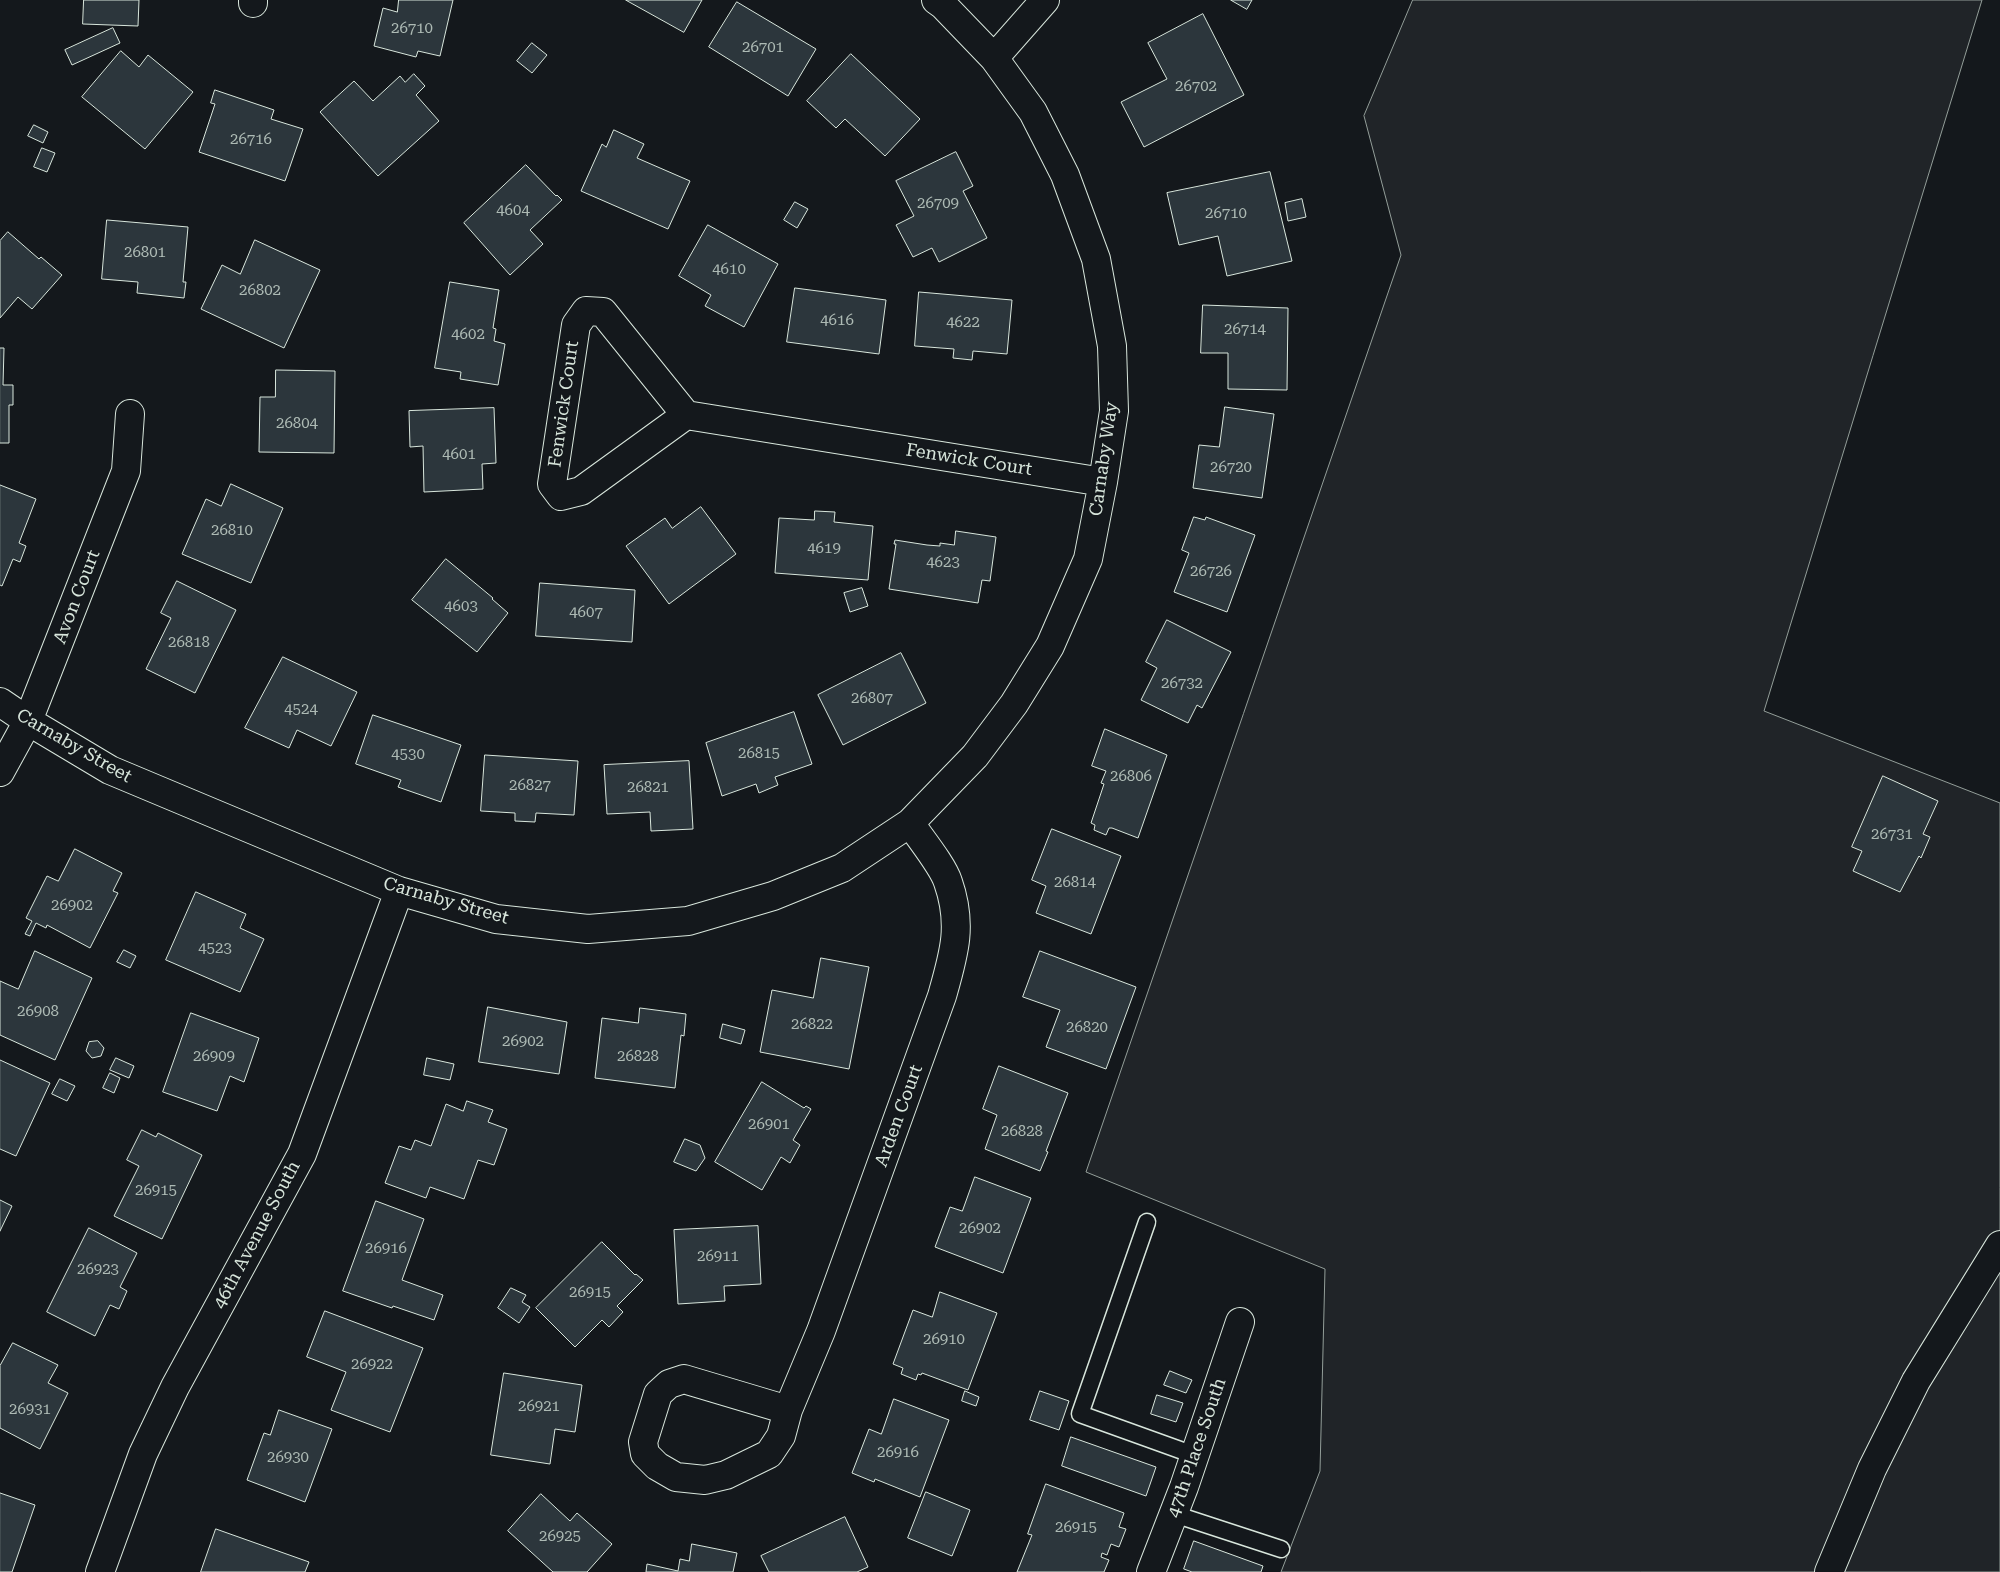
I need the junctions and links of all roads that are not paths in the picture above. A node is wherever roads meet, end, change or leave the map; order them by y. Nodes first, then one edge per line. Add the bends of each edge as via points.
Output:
1 (936, 0) edge
2 (1045, 0) edge
3 (994, 58) junction
4 (130, 414) dead end
5 (686, 414) junction
6 (1103, 482) junction
7 (0, 702) edge
8 (28, 722) junction
9 (0, 772) edge
10 (910, 822) junction
11 (399, 891) junction
12 (1147, 1222) dead end
13 (2000, 1245) edge
14 (1240, 1322) dead end
15 (788, 1410) junction
16 (1194, 1455) junction
17 (1174, 1514) junction
18 (1281, 1549) dead end
19 (100, 1572) edge
20 (1151, 1572) edge
21 (1829, 1572) edge

1 - 3 street, Carnaby Way
2 - 3 street
3 - 6 street, Carnaby Way via 1033,112 1066,174 1096,259 1112,346 1114,411
4 - 8 street, Avon Court via 126,471
5 - 5 street, Fenwick Court via 603,312 586,311 576,324 552,484 561,496 581,491
5 - 6 street, Fenwick Court
6 - 10 street, Carnaby Way via 1088,559 1050,646 1014,704 975,756
7 - 8 street, Carnaby Street
8 - 9 street, Avon Court
8 - 11 street, Carnaby Street via 110,770
10 - 11 street, Carnaby Street via 842,868 773,896 688,921 588,929 496,919
10 - 15 street, Arden Court via 948,880 957,922 954,954 942,996 828,1312
11 - 19 street, 46th Avenue South via 302,1154 175,1387 147,1445
12 - 16 lane via 1080,1414
13 - 21 street via 1916,1381 1872,1469
14 - 16 street, 47th Place South
15 - 15 street, Arden Court via 684,1379 670,1384 658,1394 643,1442 645,1454 676,1477 706,1480 726,1475 769,1454 781,1436
16 - 17 street, 47th Place South
17 - 18 lane
17 - 20 street, 47th Place South

